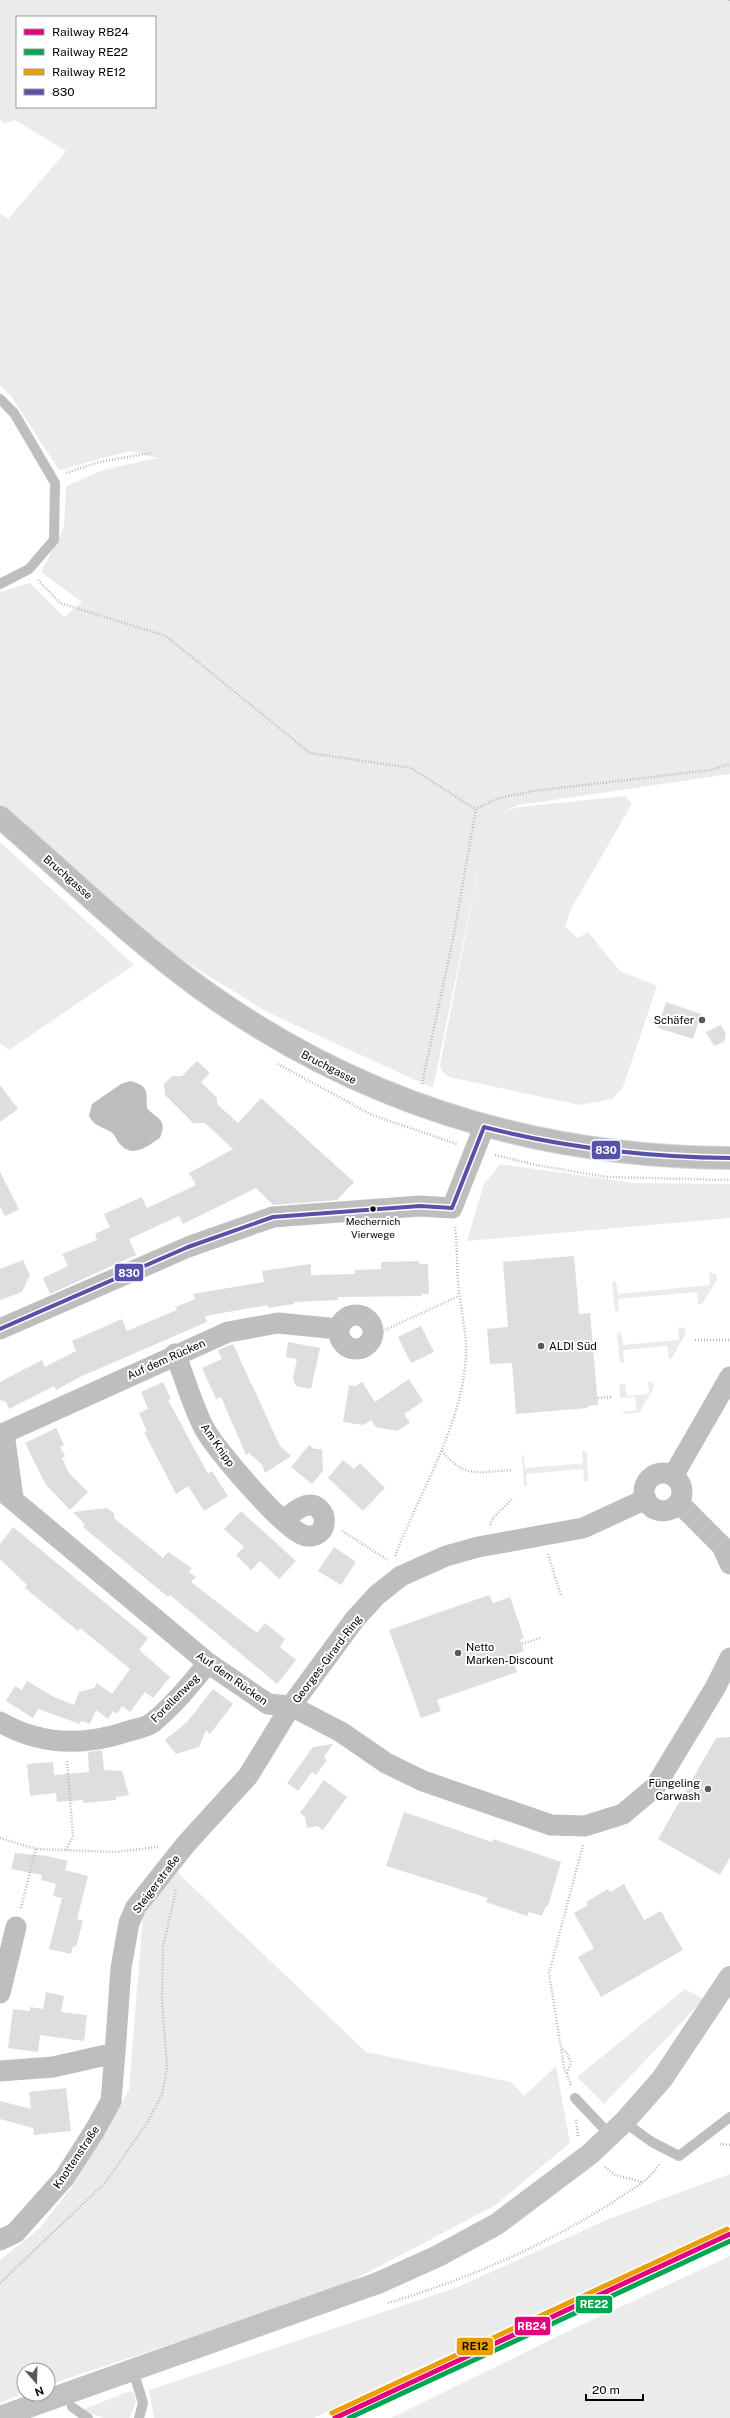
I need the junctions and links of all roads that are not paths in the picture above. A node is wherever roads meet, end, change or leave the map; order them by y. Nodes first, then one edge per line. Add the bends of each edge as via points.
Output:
1 (0, 399) edge
2 (0, 584) edge
3 (0, 816) edge
4 (484, 1127) junction
5 (730, 1158) edge
6 (0, 1329) edge
7 (374, 1333) road end
8 (175, 1354) junction
9 (730, 1377) edge
10 (2, 1434) edge
11 (673, 1476) junction
12 (6, 1493) edge
13 (646, 1499) junction
14 (679, 1504) junction
15 (324, 1525) road end
16 (730, 1564) edge
17 (730, 1658) edge
18 (208, 1663) junction
19 (291, 1706) junction
20 (0, 1722) edge
21 (16, 1927) road end
22 (730, 1977) edge
23 (0, 1993) edge
24 (115, 2053) junction
25 (0, 2071) edge
26 (575, 2098) dead end
27 (730, 2117) edge
28 (617, 2128) junction
29 (0, 2240) edge
30 (133, 2370) junction
31 (72, 2407) dead end
32 (0, 2417) edge
33 (88, 2418) edge
34 (139, 2418) edge

1 - 2 lane via 14,413 55,483 54,540 29,569
3 - 4 main road, Bruchgasse via 147,945 229,1008 304,1055 374,1089
4 - 5 main road, Bruchgasse via 562,1144 617,1152
4 - 6 street via 452,1208 420,1206 273,1217 188,1247
7 - 8 street, Auf dem Rücken via 370,1343 360,1349 352,1349 344,1346 338,1330 278,1324 228,1332
8 - 10 street, Auf dem Rücken
8 - 15 street, Am Knipp via 205,1429 238,1473 302,1535 310,1537 319,1533
9 - 11 street
10 - 12 street, Auf dem Rücken
11 - 13 street via 659,1474 653,1477 645,1488
11 - 14 street via 682,1486 683,1494
12 - 18 street, Auf dem Rücken
13 - 14 street via 651,1507 664,1512
13 - 19 street, Georges-Girard-Ring via 583,1528 446,1556 401,1576 377,1595 355,1619
14 - 16 street via 722,1546
17 - 19 street, Georges-Girard-Ring via 656,1787 623,1814 585,1826 552,1824 423,1781 386,1763 342,1732
18 - 19 street, Auf dem Rücken via 268,1704
18 - 20 street, Forellenweg via 188,1689 151,1724 104,1739 66,1743 41,1740
19 - 24 street, Steigerstraße via 248,1776 186,1844 136,1907 129,1923 120,1968
21 - 23 street
22 - 28 main road via 662,2079
24 - 25 street via 53,2067
24 - 29 street, Knottenstraße via 111,2101 95,2130 65,2177 16,2233
26 - 28 lane
27 - 28 lane via 679,2156
28 - 30 main road via 590,2154 497,2224 438,2256 378,2283
30 - 32 main road
30 - 34 lane via 143,2403
31 - 33 lane

